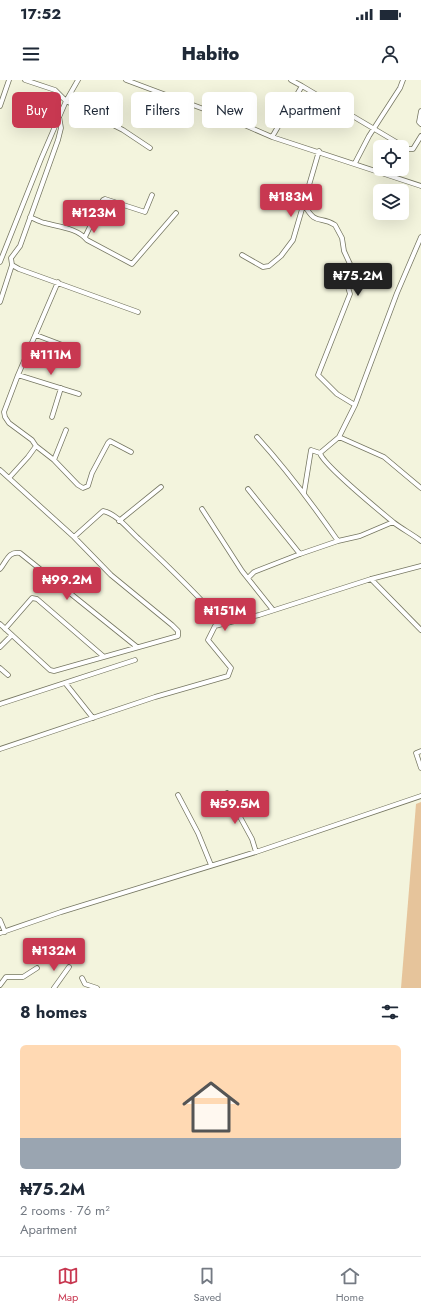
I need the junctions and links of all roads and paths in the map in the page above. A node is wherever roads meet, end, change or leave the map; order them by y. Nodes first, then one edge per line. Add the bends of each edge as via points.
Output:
1 (9, 80) edge
2 (25, 80) edge
3 (78, 80) edge
4 (126, 80) edge
5 (293, 80) edge
6 (403, 80) edge
7 (302, 86) junction
8 (66, 101) junction
9 (0, 106) edge
10 (421, 111) edge
11 (61, 112) edge
12 (421, 124) edge
13 (54, 128) edge
14 (61, 128) edge
15 (374, 129) junction
16 (421, 136) edge
17 (272, 137) junction
18 (150, 148) dead end
19 (319, 151) junction
20 (354, 163) junction
21 (421, 186) edge
22 (152, 195) dead end
23 (304, 204) junction
24 (176, 213) dead end
25 (30, 217) junction
26 (85, 237) junction
27 (421, 237) edge
28 (242, 256) dead end
29 (0, 262) edge
30 (12, 265) junction
31 (58, 282) junction
32 (0, 302) edge
33 (138, 312) dead end
34 (36, 335) junction
35 (73, 349) dead end
36 (18, 374) junction
37 (61, 388) junction
38 (79, 394) dead end
39 (355, 405) junction
40 (52, 416) dead end
41 (66, 430) dead end
42 (257, 437) dead end
43 (338, 437) junction
44 (36, 446) junction
45 (131, 452) dead end
46 (320, 453) junction
47 (54, 460) junction
48 (0, 470) edge
49 (9, 478) junction
50 (161, 487) dead end
51 (421, 488) edge
52 (248, 489) dead end
53 (304, 493) junction
54 (202, 509) dead end
55 (119, 521) junction
56 (393, 522) junction
57 (74, 537) junction
58 (421, 540) edge
59 (338, 541) junction
60 (300, 554) junction
61 (421, 566) edge
62 (0, 569) edge
63 (249, 577) junction
64 (371, 579) junction
65 (273, 610) junction
66 (0, 624) edge
67 (223, 624) junction
68 (5, 629) junction
69 (421, 630) edge
70 (12, 636) junction
71 (0, 647) edge
72 (137, 647) junction
73 (103, 656) junction
74 (135, 660) dead end
75 (0, 668) edge
76 (8, 675) dead end
77 (66, 684) junction
78 (0, 704) edge
79 (93, 718) junction
80 (0, 750) edge
81 (421, 750) edge
82 (421, 768) edge
83 (227, 793) dead end
84 (178, 795) dead end
85 (421, 796) edge
86 (256, 852) junction
87 (211, 865) junction
88 (0, 920) edge
89 (5, 932) junction
90 (0, 933) edge
91 (69, 967) dead end
92 (37, 968) dead end
93 (82, 978) dead end
94 (0, 985) edge
95 (54, 988) edge
96 (97, 988) edge

1 - 9 street
2 - 8 street via 55,90
3 - 8 street
4 - 17 street
5 - 7 street
6 - 15 street
7 - 15 street
7 - 17 street
8 - 11 street
8 - 18 street via 123,130
10 - 12 street
13 - 29 street
14 - 25 street
15 - 16 street via 410,150
15 - 20 street
17 - 19 street
19 - 20 street
19 - 23 street
20 - 21 street
22 - 26 street via 145,212 103,200
23 - 28 street via 293,240 281,256 269,266 263,267
23 - 39 street via 315,219 335,225 350,260 344,274 350,294 318,375 337,394
24 - 26 street via 132,264
25 - 26 street
25 - 30 street via 20,246 11,258
27 - 39 street
30 - 31 street
30 - 32 street
31 - 33 street
31 - 34 street
34 - 35 street
34 - 36 street
36 - 37 street
36 - 44 street via 4,412 5,417
37 - 38 street
37 - 40 street
39 - 43 street
41 - 47 street
42 - 53 street
43 - 46 street
43 - 51 street via 384,457
44 - 47 street
44 - 49 street
45 - 47 street via 110,441 92,473 88,486 84,488
46 - 53 street via 311,450
46 - 56 street via 332,469
48 - 49 street
49 - 57 street
50 - 55 street
52 - 60 street
53 - 59 street
54 - 63 street via 242,571
55 - 57 street via 103,511
55 - 67 street via 182,579
56 - 58 street
56 - 59 street via 360,536
57 - 72 street via 111,575 178,631 178,636
59 - 60 street
60 - 63 street via 254,572
61 - 64 street
62 - 72 street via 10,555 20,553
63 - 65 street
64 - 65 street
64 - 69 street
65 - 67 street
66 - 68 street
67 - 79 street via 215,626 208,640 231,668 228,676 155,696
68 - 70 street
68 - 73 street via 32,598 37,599
70 - 71 street
70 - 73 street via 54,671
72 - 73 street
74 - 77 street
75 - 76 street
77 - 78 street
77 - 79 street
79 - 80 street
81 - 82 street via 416,753
83 - 86 street via 252,839
84 - 87 street
85 - 86 street
86 - 87 street
87 - 89 street
88 - 89 street
89 - 90 street
91 - 95 street
92 - 94 street via 21,978 6,977
93 - 96 street via 85,984

